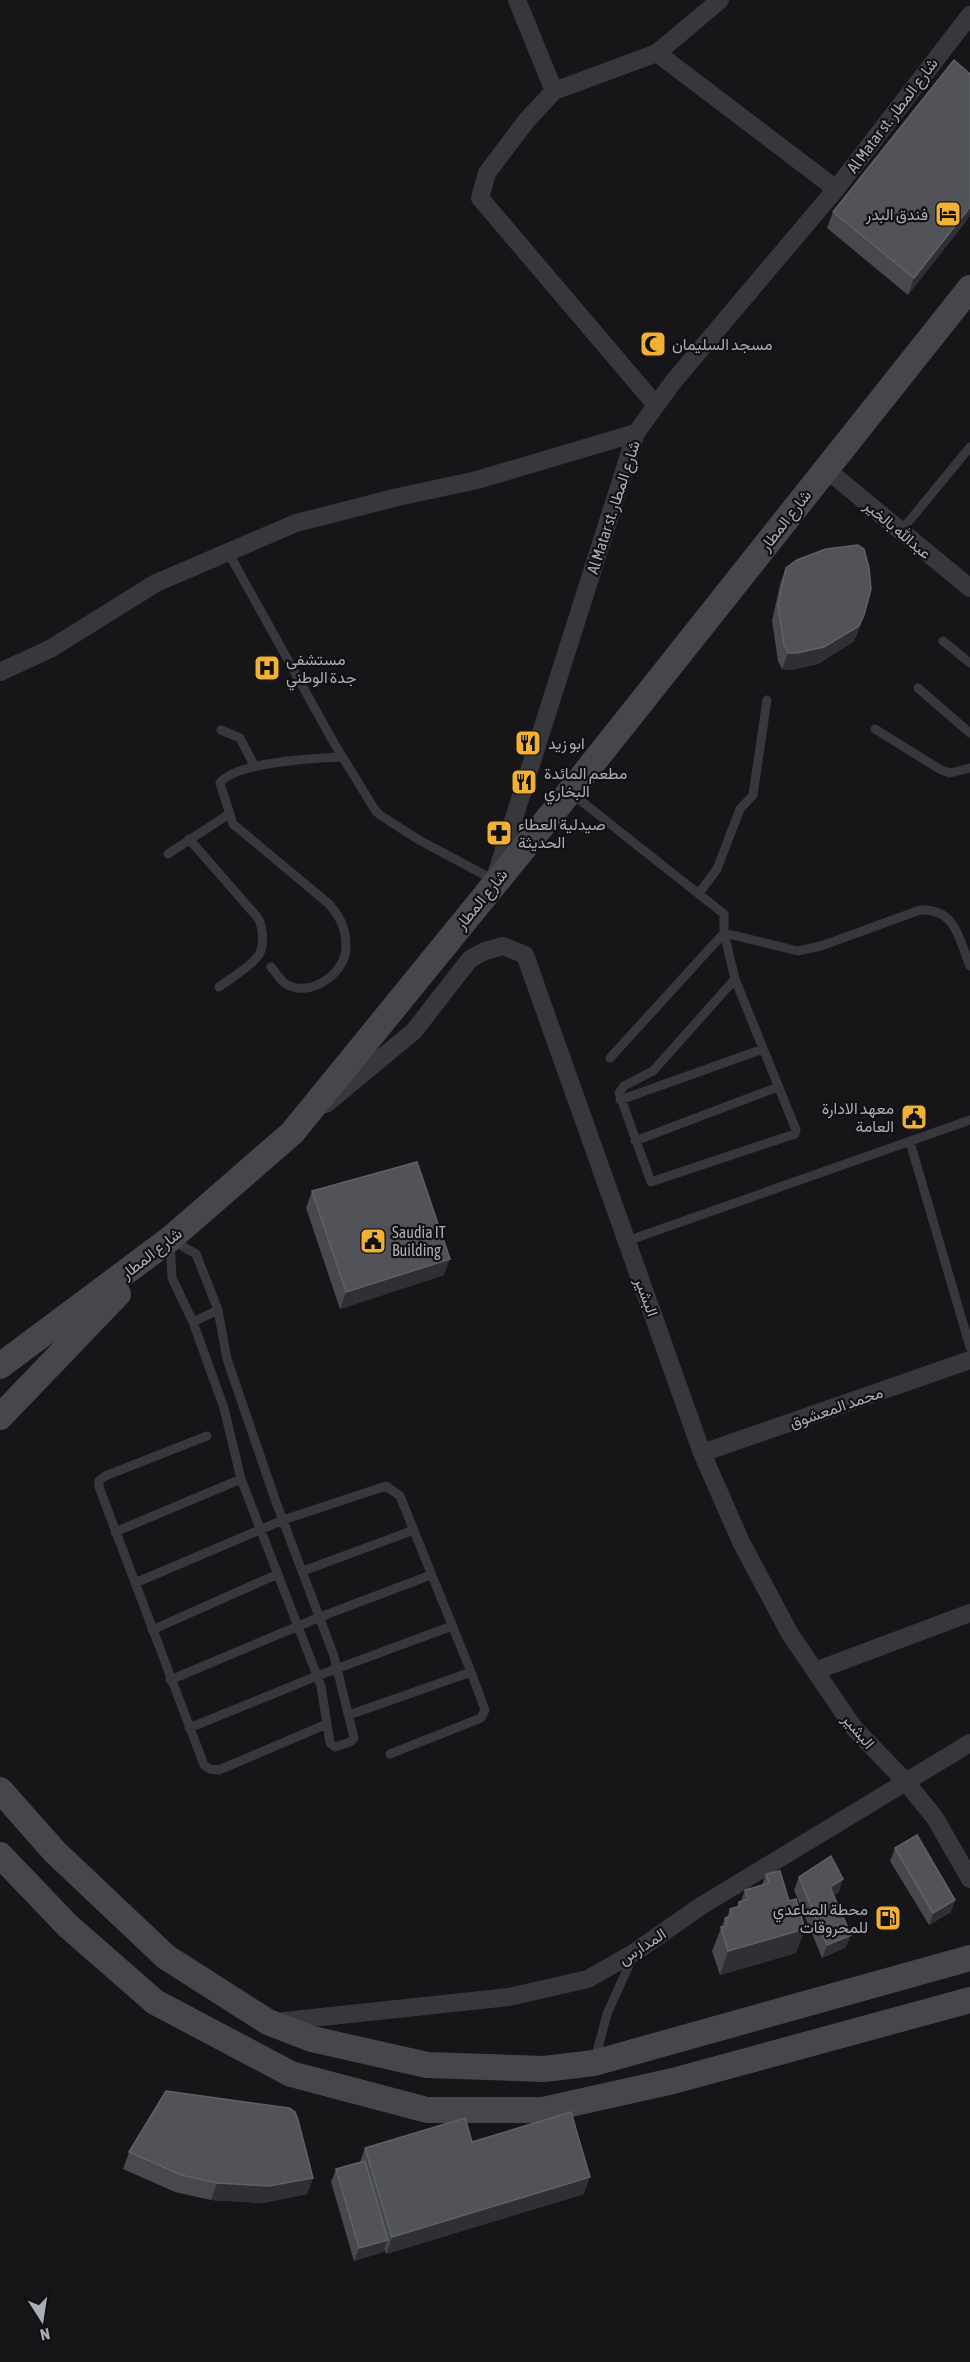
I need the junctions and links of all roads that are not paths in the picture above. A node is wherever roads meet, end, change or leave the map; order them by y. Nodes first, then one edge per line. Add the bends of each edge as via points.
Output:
1 (517, 0) edge
2 (720, 0) edge
3 (970, 15) edge
4 (657, 53) junction
5 (554, 91) junction
6 (836, 189) junction
7 (970, 288) edge
8 (655, 404) junction
9 (636, 433) junction
10 (970, 447) edge
11 (826, 469) junction
12 (901, 531) junction
13 (228, 552) junction
14 (970, 588) edge
15 (943, 641) dead end
16 (970, 663) edge
17 (0, 672) edge
18 (918, 687) dead end
19 (767, 700) dead end
20 (875, 729) dead end
21 (221, 730) dead end
22 (970, 733) edge
23 (342, 757) junction
24 (255, 767) junction
25 (970, 768) edge
26 (569, 792) junction
27 (229, 814) junction
28 (189, 838) junction
29 (168, 854) dead end
30 (493, 883) junction
31 (699, 893) junction
32 (724, 933) junction
33 (970, 937) edge
34 (960, 941) junction
35 (970, 966) edge
36 (271, 967) dead end
37 (735, 979) junction
38 (219, 987) dead end
39 (763, 1049) junction
40 (610, 1058) dead end
41 (778, 1087) junction
42 (620, 1100) junction
43 (970, 1120) edge
44 (292, 1132) junction
45 (635, 1141) junction
46 (909, 1142) junction
47 (170, 1239) junction
48 (627, 1241) junction
49 (218, 1310) junction
50 (193, 1322) junction
51 (970, 1347) edge
52 (970, 1360) edge
53 (0, 1366) edge
54 (241, 1401) junction
55 (224, 1408) junction
56 (0, 1417) edge
57 (207, 1436) dead end
58 (702, 1454) junction
59 (241, 1479) junction
60 (283, 1520) junction
61 (261, 1530) junction
62 (414, 1530) junction
63 (115, 1532) junction
64 (303, 1571) junction
65 (278, 1574) junction
66 (431, 1575) junction
67 (135, 1583) junction
68 (970, 1613) edge
69 (320, 1617) junction
70 (298, 1626) junction
71 (452, 1626) junction
72 (152, 1630) junction
73 (337, 1668) junction
74 (815, 1671) junction
75 (471, 1672) junction
76 (317, 1676) junction
77 (170, 1680) junction
78 (349, 1716) junction
79 (327, 1724) junction
80 (189, 1728) junction
81 (970, 1743) edge
82 (390, 1754) dead end
83 (906, 1782) junction
84 (0, 1790) edge
85 (0, 1855) edge
86 (970, 1878) edge
87 (635, 1952) junction
88 (970, 1958) edge
89 (970, 2000) edge
90 (268, 2022) junction
91 (594, 2063) junction

1 - 5 street
2 - 4 street
3 - 6 street, Al Matar st. شارع المطار
4 - 5 street
4 - 6 street
5 - 8 street via 487,173 480,198
6 - 8 street, Al Matar st. شارع المطار
7 - 11 main road, شارع المطار
8 - 9 street, Al Matar st. شارع المطار
9 - 13 street via 477,480 296,523
9 - 30 street, Al Matar st. شارع المطار
10 - 12 lane
11 - 12 street, عبدالله بالخير
11 - 26 main road, شارع المطار
12 - 14 street, عبدالله بالخير
13 - 17 street via 156,583 50,649
13 - 23 lane
15 - 16 lane
18 - 22 lane
19 - 31 lane via 753,795 740,809 717,868
20 - 25 lane via 941,770 950,773
21 - 24 lane via 240,738
23 - 24 lane
23 - 30 lane via 380,816
24 - 27 lane via 222,780 220,786
26 - 30 main road, شارع المطار
26 - 31 lane
27 - 28 lane
27 - 36 lane via 233,824 329,904 343,923 346,952 326,982 308,989 293,987
28 - 29 lane
28 - 38 lane via 261,925 258,956
30 - 44 main road, شارع المطار
31 - 32 lane via 724,914
32 - 34 lane via 798,951 928,909 952,922
32 - 37 lane
32 - 40 lane
33 - 34 lane
34 - 35 lane
37 - 39 lane
37 - 42 lane via 653,1071 624,1086
39 - 41 lane
39 - 42 lane
41 - 45 lane
41 - 45 lane via 795,1134 651,1182
42 - 45 lane
43 - 46 lane
44 - 47 main road, شارع المطار
44 - 48 street, البشير via 414,1031 470,959 502,946 525,955
46 - 48 lane
46 - 51 lane
47 - 49 lane via 196,1254
47 - 50 lane via 171,1278
47 - 53 main road, شارع المطار
47 - 56 main road
48 - 58 street, البشير
49 - 50 lane
49 - 54 lane via 227,1359
50 - 55 lane
52 - 58 street, محمد المعشوق
54 - 55 lane
54 - 60 lane
55 - 59 lane
57 - 63 lane via 99,1481
58 - 74 street, البشير via 741,1542 790,1634
59 - 61 lane
59 - 63 lane
60 - 61 lane
60 - 62 lane via 386,1486 399,1496
60 - 64 lane
61 - 65 lane
61 - 67 lane
62 - 64 lane
62 - 66 lane
63 - 67 lane
64 - 69 lane
65 - 70 lane
65 - 72 lane
66 - 69 lane
66 - 71 lane
67 - 72 lane
68 - 74 street
69 - 70 lane
69 - 73 lane
70 - 76 lane
70 - 77 lane
71 - 73 lane
71 - 75 lane
72 - 77 lane
73 - 76 lane
73 - 78 lane
74 - 83 street, البشير via 854,1728
75 - 78 lane
75 - 82 lane via 485,1710 481,1718
76 - 79 lane
76 - 80 lane
77 - 80 lane
78 - 79 lane via 354,1738 334,1748
79 - 80 lane via 219,1770 204,1765
81 - 83 street, المدارس
83 - 86 street, البشير via 935,1818
83 - 87 street, المدارس via 701,1906
84 - 90 main road via 55,1852 166,1957
85 - 89 main road via 68,1926 155,2002 291,2074 427,2110 543,2110 673,2081
87 - 90 street, المدارس via 588,1979 509,1997
87 - 91 lane via 607,2014
88 - 91 main road
90 - 91 main road via 312,2039 427,2065 544,2069

